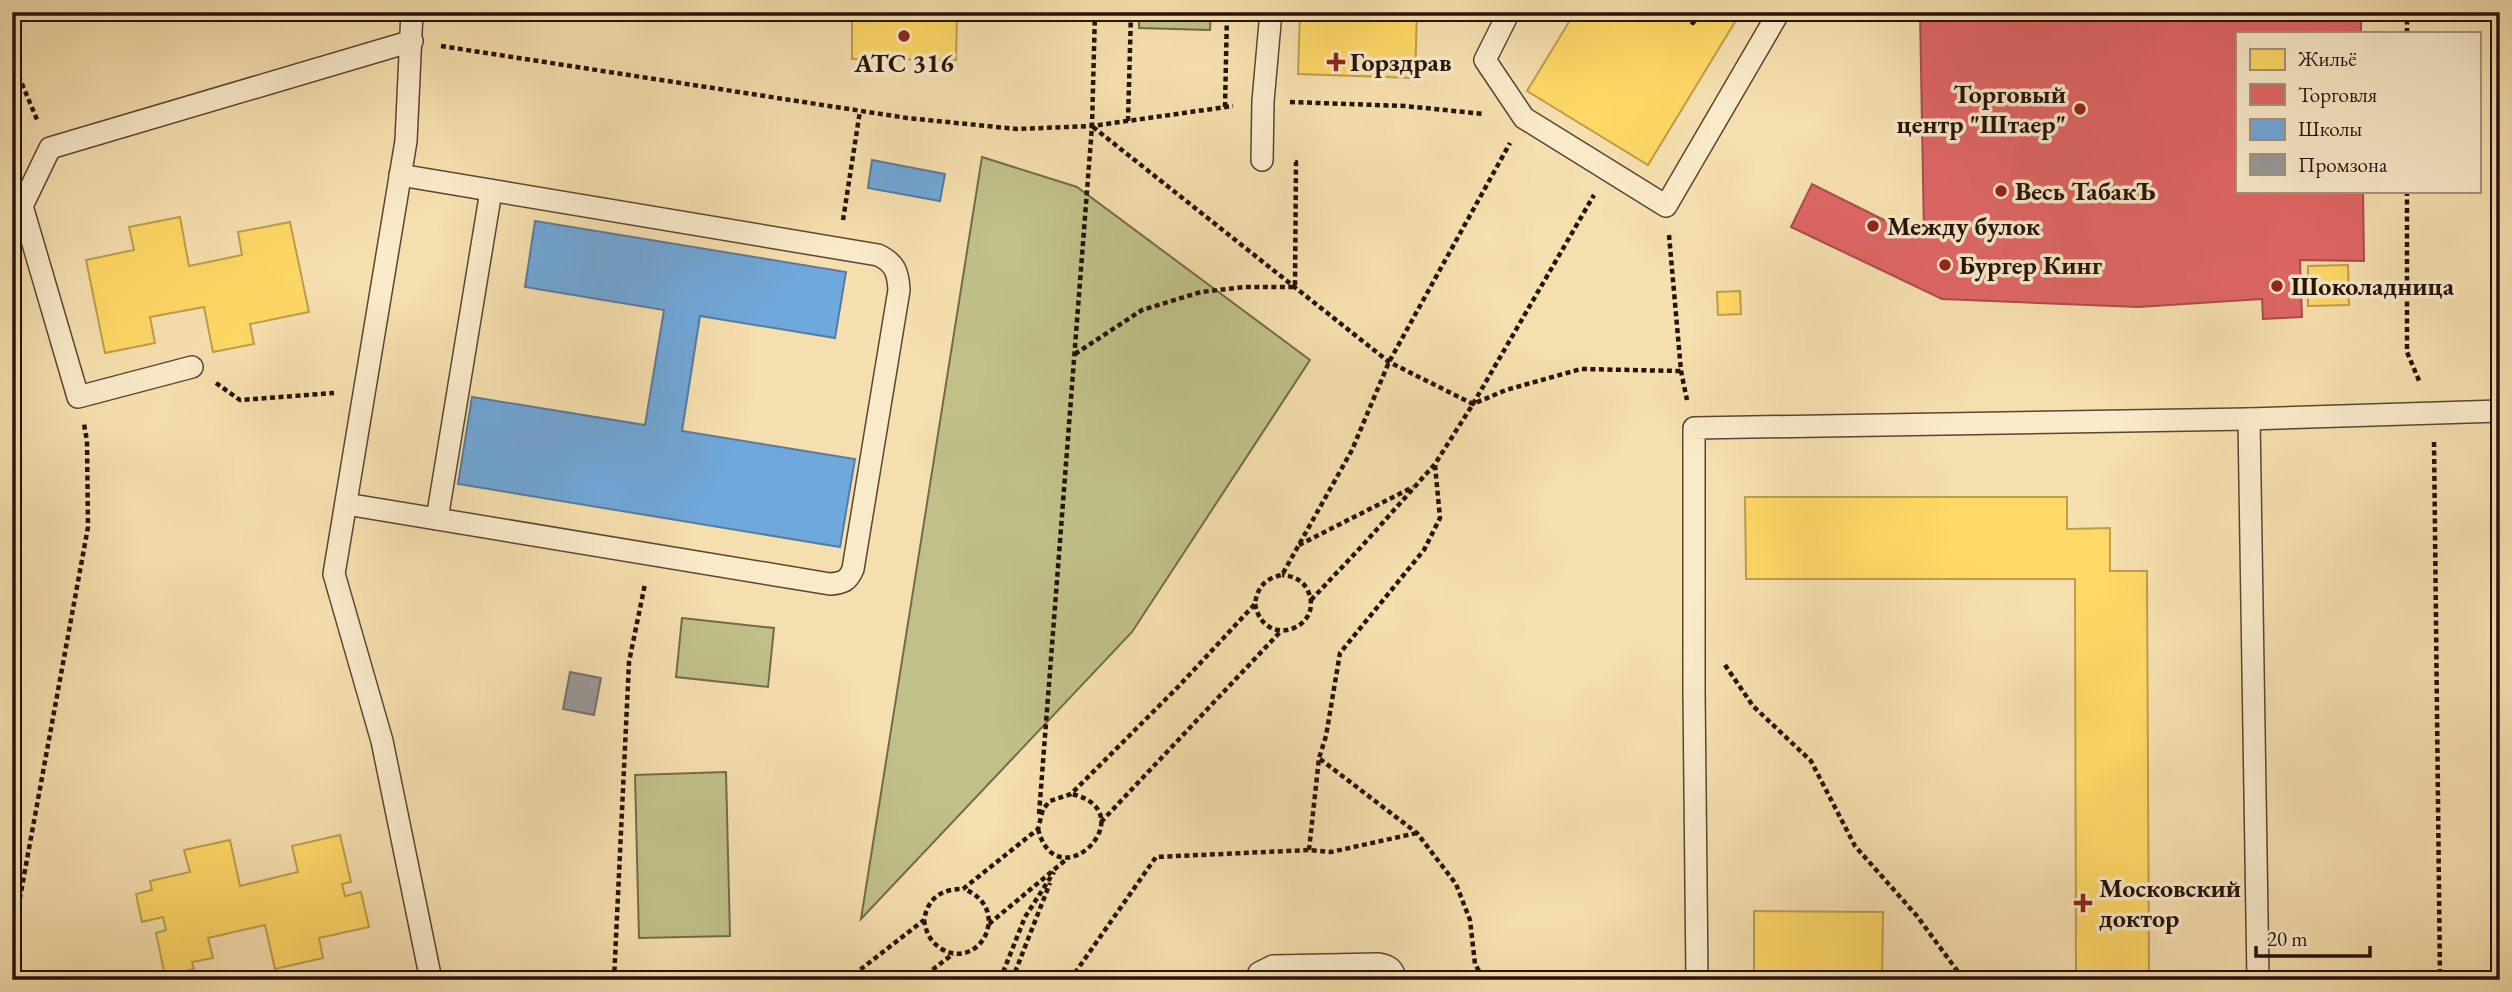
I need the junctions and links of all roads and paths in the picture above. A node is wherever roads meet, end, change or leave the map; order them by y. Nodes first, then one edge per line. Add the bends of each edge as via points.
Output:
1 (412, 12) edge
2 (1095, 12) edge
3 (1131, 12) edge
4 (1227, 12) edge
5 (1271, 12) edge
6 (1509, 12) edge
7 (1677, 12) edge
8 (1700, 12) edge
9 (1779, 12) edge
10 (2407, 12) edge
11 (2407, 32) edge
12 (412, 41) junction
13 (12, 60) edge
14 (1263, 101) junction
15 (1225, 107) junction
16 (860, 111) junction
17 (1524, 118) junction
18 (1128, 121) junction
19 (1092, 126) junction
20 (50, 148) junction
21 (1262, 160) joint
22 (1608, 170) junction
23 (400, 176) junction
24 (491, 191) junction
25 (2407, 192) edge
26 (1666, 206) junction
27 (838, 248) junction
28 (1295, 287) junction
29 (1074, 355) junction
30 (1390, 362) junction
31 (192, 367) joint
32 (1681, 371) junction
33 (316, 394) dead end
34 (78, 397) junction
35 (1473, 404) junction
36 (2500, 411) edge
37 (2433, 413) junction
38 (2249, 419) junction
39 (1694, 428) junction
40 (1435, 464) junction
41 (1415, 486) junction
42 (346, 504) junction
43 (436, 519) junction
44 (1298, 545) junction
45 (651, 554) junction
46 (1282, 575) junction
47 (1311, 600) junction
48 (1255, 604) junction
49 (1281, 631) junction
50 (1723, 661) dead end
51 (1319, 758) junction
52 (1071, 794) junction
53 (1039, 818) junction
54 (1101, 822) junction
55 (1038, 829) junction
56 (1417, 833) junction
57 (1308, 850) junction
58 (1069, 857) junction
59 (1054, 872) junction
60 (963, 888) junction
61 (925, 920) junction
62 (989, 924) junction
63 (12, 941) edge
64 (953, 953) junction
65 (431, 980) edge
66 (614, 980) edge
67 (847, 980) edge
68 (919, 980) edge
69 (1000, 980) edge
70 (1012, 980) edge
71 (1070, 980) edge
72 (1256, 980) edge
73 (1396, 980) edge
74 (1484, 980) edge
75 (1697, 980) edge
76 (1964, 980) edge
77 (2258, 980) edge
78 (2440, 980) edge

1 - 12 lane
2 - 19 path
3 - 18 path
4 - 15 path
5 - 14 lane
6 - 17 lane via 1485,60
7 - 8 path via 1693,23
9 - 26 lane
10 - 11 path
12 - 16 path
12 - 20 lane
12 - 23 lane
13 - 20 path
14 - 15 path
14 - 17 path via 1405,106
14 - 21 lane
15 - 18 path
16 - 19 path via 1017,129
16 - 27 path
17 - 22 lane
17 - 30 path
18 - 19 path
19 - 28 path
19 - 29 path
20 - 34 lane via 22,206
21 - 28 path via 1296,162
22 - 26 lane
22 - 35 path
23 - 24 lane
23 - 42 lane
24 - 27 lane
24 - 43 lane
25 - 37 path via 2407,352
26 - 32 path
27 - 45 lane via 889,260 898,272 899,290 849,578 830,584
28 - 29 path via 1201,292 1142,310
28 - 30 path
29 - 53 path
30 - 35 path
30 - 44 path via 1352,450
31 - 33 path via 240,400
31 - 34 lane
32 - 35 path via 1581,369
32 - 39 path
34 - 63 path via 87,440 88,527
35 - 40 path
36 - 37 lane
37 - 38 lane
37 - 78 path
38 - 39 lane
38 - 77 lane
39 - 75 lane
40 - 41 path
40 - 51 path via 1440,518 1424,550 1340,653
41 - 44 path
41 - 47 path
42 - 43 lane
42 - 65 lane via 334,574 382,741
43 - 45 lane
44 - 46 path
45 - 66 path via 629,662
46 - 47 path via 1298,579
46 - 48 path via 1259,587
47 - 49 path via 1306,618 1291,630
48 - 49 path via 1266,626
48 - 52 path
49 - 54 path
50 - 76 path via 1753,706 1811,761 1854,846 1917,916
51 - 56 path
51 - 57 path
52 - 53 path via 1051,801
52 - 54 path via 1088,800
53 - 55 path
54 - 58 path via 1096,842 1080,856
55 - 58 path via 1045,846
55 - 60 path
56 - 57 path via 1331,852
56 - 74 path via 1456,884 1470,920 1475,964
57 - 71 path via 1156,857
58 - 59 path
59 - 62 path
59 - 69 path via 1025,918
59 - 70 path
60 - 61 path via 941,892 932,899
60 - 62 path via 986,905
61 - 64 path via 930,938
61 - 67 path
62 - 64 path via 973,949
64 - 68 path
72 - 73 lane via 1273,966 1379,964 1388,965

